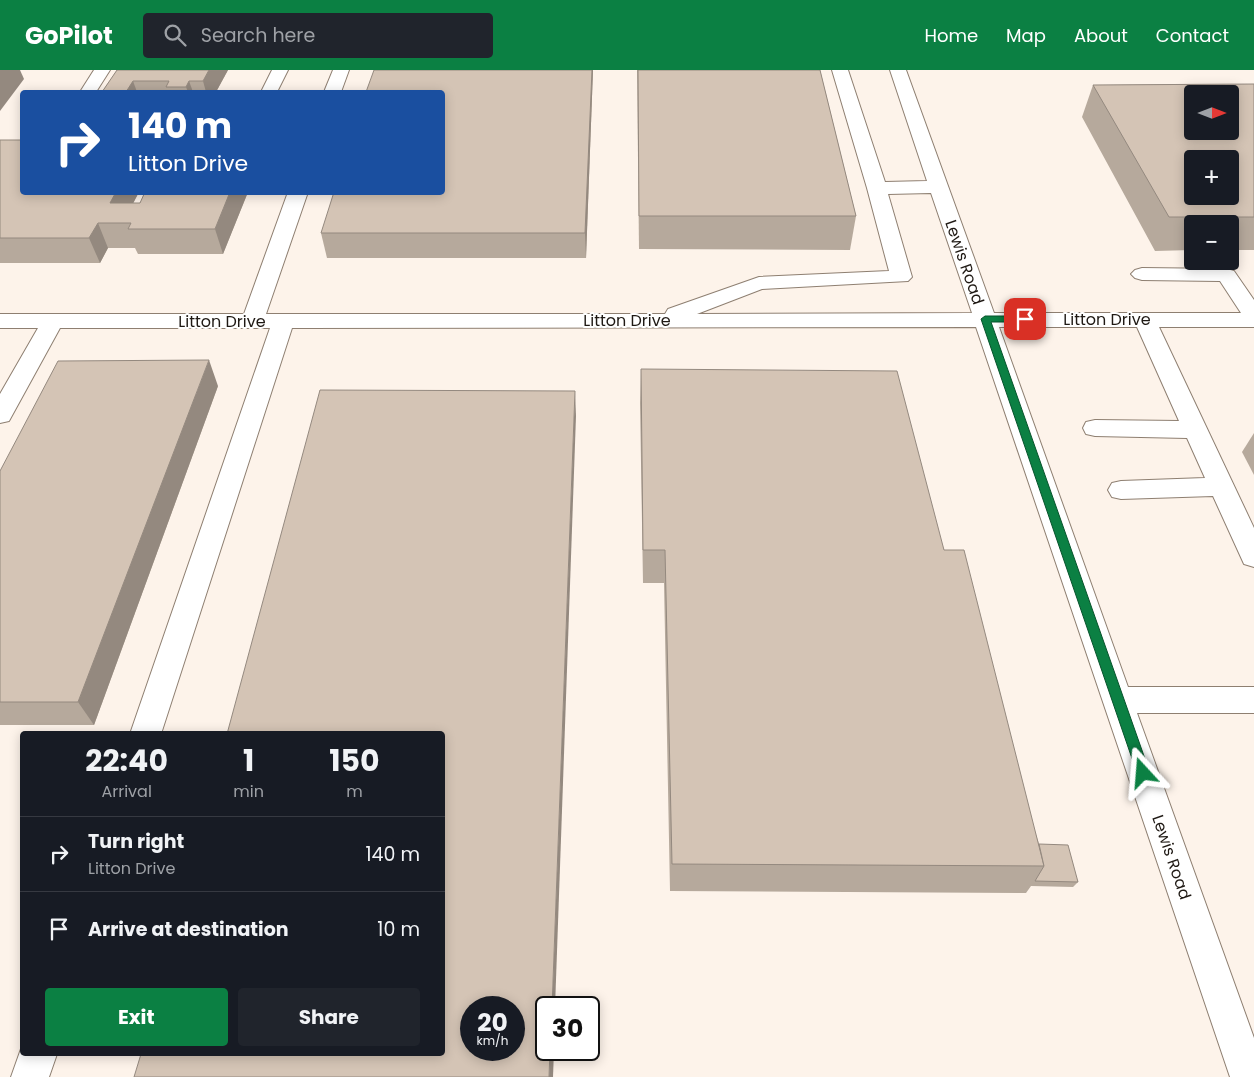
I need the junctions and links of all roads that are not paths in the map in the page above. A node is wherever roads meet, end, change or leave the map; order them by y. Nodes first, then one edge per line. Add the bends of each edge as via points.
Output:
1 (102, 70) edge
2 (280, 70) edge
3 (341, 70) edge
4 (840, 70) edge
5 (898, 70) edge
6 (89, 90) edge
7 (270, 90) edge
8 (334, 90) edge
9 (939, 187) junction
10 (877, 188) junction
11 (297, 195) edge
12 (1142, 274) dead end
13 (1227, 274) junction
14 (1254, 274) edge
15 (1254, 318) edge
16 (985, 319) junction
17 (253, 320) junction
18 (283, 320) junction
19 (660, 320) junction
20 (1144, 320) junction
21 (0, 321) edge
22 (53, 321) junction
23 (0, 415) edge
24 (1095, 428) dead end
25 (1195, 430) junction
26 (1222, 487) junction
27 (1121, 490) dead end
28 (1254, 557) edge
29 (1118, 700) junction
30 (1254, 700) edge
31 (146, 731) edge
32 (37, 1056) edge
33 (1249, 1068) edge
34 (30, 1077) edge

1 - 6 street
2 - 7 street
3 - 8 street
4 - 10 street
5 - 9 street, Lewis Road
9 - 10 street
9 - 16 street, Lewis Road
10 - 19 street via 901,277 759,283
11 - 17 street
12 - 13 street
13 - 14 street
13 - 15 street
15 - 20 street, Litton Drive
16 - 19 street, Litton Drive
16 - 20 street, Litton Drive
16 - 29 street, Lewis Road
17 - 18 street, Litton Drive
17 - 22 street, Litton Drive
18 - 19 street, Litton Drive
18 - 31 street
20 - 25 street
21 - 22 street, Litton Drive
22 - 23 street
24 - 25 street
25 - 26 street
26 - 27 street
26 - 28 street
29 - 30 street
29 - 33 street, Lewis Road
32 - 34 street

